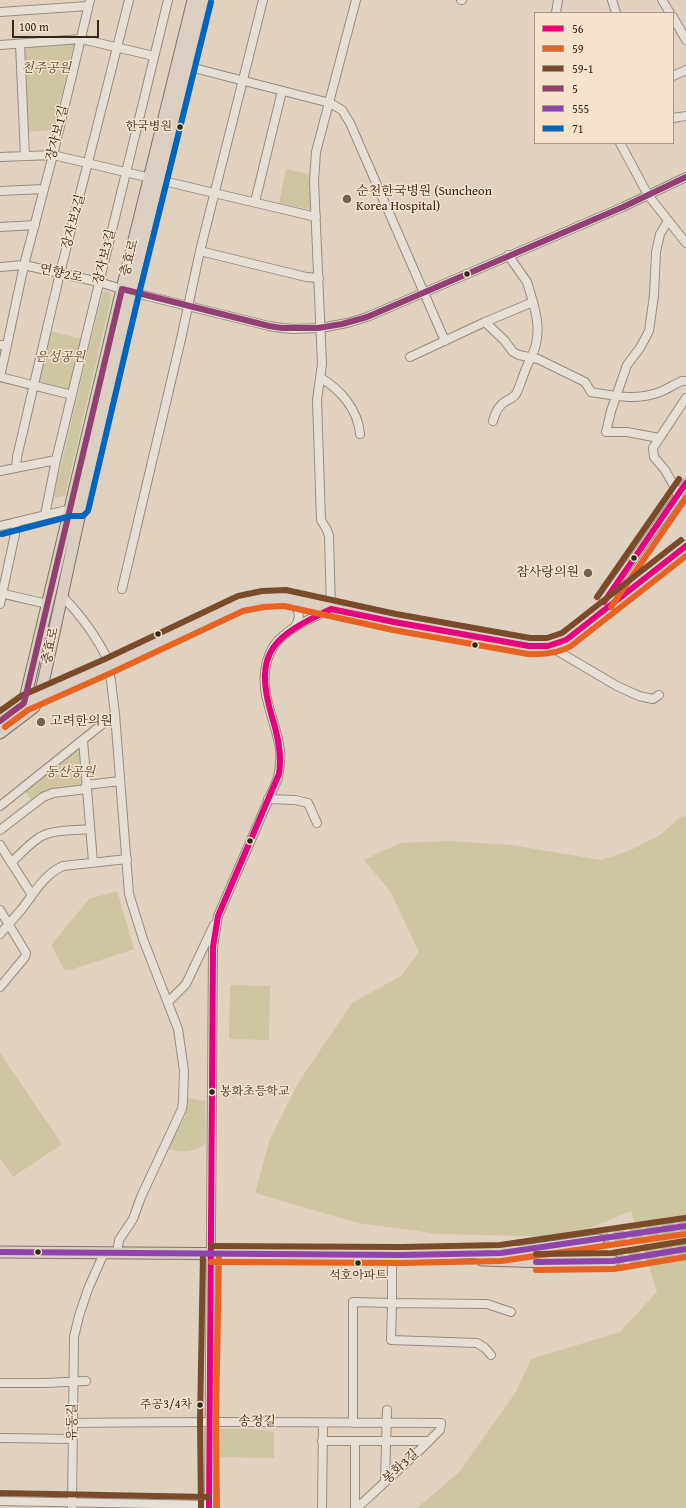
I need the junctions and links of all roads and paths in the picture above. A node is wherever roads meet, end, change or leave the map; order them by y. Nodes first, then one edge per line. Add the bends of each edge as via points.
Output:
1 (129, 0) edge
2 (168, 0) edge
3 (193, 0) edge
4 (203, 0) edge
5 (263, 0) edge
6 (356, 0) edge
7 (558, 0) edge
8 (612, 0) edge
9 (662, 0) edge
10 (89, 3) edge
11 (0, 12) edge
12 (556, 12) edge
13 (616, 12) edge
14 (669, 12) edge
15 (674, 19) edge
16 (674, 31) edge
17 (684, 36) edge
18 (81, 39) junction
19 (20, 44) junction
20 (0, 45) edge
21 (117, 48) junction
22 (154, 56) junction
23 (182, 65) junction
24 (686, 70) edge
25 (674, 76) edge
26 (243, 80) junction
27 (282, 91) junction
28 (330, 103) junction
29 (686, 116) edge
30 (674, 118) edge
31 (621, 144) edge
32 (53, 155) junction
33 (25, 156) junction
34 (0, 157) edge
35 (89, 163) junction
36 (126, 172) junction
37 (686, 177) edge
38 (154, 179) junction
39 (44, 189) junction
40 (0, 191) edge
41 (214, 192) junction
42 (648, 195) junction
43 (255, 202) junction
44 (316, 217) junction
45 (668, 221) junction
46 (35, 225) junction
47 (0, 227) edge
48 (686, 243) edge
49 (200, 251) junction
50 (508, 255) junction
51 (24, 265) junction
52 (0, 267) edge
53 (60, 273) junction
54 (318, 278) junction
55 (99, 282) junction
56 (126, 291) junction
57 (423, 292) junction
58 (533, 302) junction
59 (188, 306) junction
60 (485, 322) junction
61 (320, 328) junction
62 (446, 341) junction
63 (4, 345) edge
64 (410, 357) dead end
65 (531, 357) junction
66 (0, 377) edge
67 (320, 378) junction
68 (686, 381) edge
69 (33, 385) junction
70 (72, 395) junction
71 (616, 396) junction
72 (686, 398) edge
73 (493, 421) dead end
74 (360, 434) dead end
75 (659, 438) junction
76 (56, 460) junction
77 (16, 468) junction
78 (0, 472) edge
79 (686, 483) edge
80 (678, 496) junction
81 (76, 508) junction
82 (45, 515) junction
83 (16, 522) junction
84 (0, 526) edge
85 (686, 546) edge
86 (122, 589) dead end
87 (1, 593) edge
88 (62, 596) junction
89 (288, 599) junction
90 (0, 604) edge
91 (47, 604) junction
92 (331, 609) junction
93 (599, 614) junction
94 (295, 627) junction
95 (549, 646) junction
96 (109, 665) junction
97 (45, 674) junction
98 (58, 687) junction
99 (40, 695) junction
100 (659, 695) dead end
101 (24, 703) junction
102 (115, 714) junction
103 (0, 721) edge
104 (0, 733) edge
105 (83, 740) junction
106 (120, 781) junction
107 (87, 787) junction
108 (268, 799) junction
109 (0, 806) edge
110 (317, 823) dead end
111 (90, 829) junction
112 (0, 830) edge
113 (0, 845) edge
114 (126, 859) junction
115 (93, 862) junction
116 (11, 863) junction
117 (32, 894) junction
118 (0, 910) edge
119 (218, 916) junction
120 (9, 923) junction
121 (0, 934) edge
122 (0, 987) edge
123 (168, 1002) junction
124 (598, 1240) tunnel mouth
125 (0, 1252) edge
126 (104, 1253) junction
127 (118, 1253) junction
128 (211, 1254) junction
129 (397, 1255) junction
130 (613, 1261) tunnel mouth
131 (392, 1302) junction
132 (512, 1312) dead end
133 (491, 1355) dead end
134 (86, 1381) dead end
135 (0, 1383) edge
136 (74, 1383) junction
137 (386, 1410) dead end
138 (208, 1421) junction
139 (73, 1423) junction
140 (323, 1423) junction
141 (353, 1423) junction
142 (386, 1423) junction
143 (441, 1423) joint
144 (0, 1438) edge
145 (73, 1439) junction
146 (322, 1441) junction
147 (355, 1441) junction
148 (386, 1441) junction
149 (428, 1441) junction
150 (385, 1482) junction
151 (0, 1501) edge
152 (72, 1505) edge
153 (208, 1506) edge
154 (322, 1508) edge
155 (356, 1508) edge

1 - 21 street, 장자보2길
2 - 22 street, 장자보3길
3 - 23 main road, 충효로
4 - 23 main road, 충효로
5 - 26 street
6 - 28 street
7 - 12 street
8 - 13 street
9 - 14 street
10 - 11 street
10 - 18 street, 장자보1길
15 - 17 street
16 - 17 street
18 - 19 street
18 - 21 street
18 - 32 street, 장자보1길
19 - 20 street
19 - 33 street
21 - 22 street
21 - 35 street, 장자보2길
22 - 36 street, 장자보3길
23 - 26 street
23 - 38 main road, 충효로
24 - 25 street
26 - 27 street
26 - 41 street
27 - 28 street
27 - 43 street
28 - 44 street via 316,152
28 - 57 street via 342,110 350,123
29 - 30 street
31 - 42 street
32 - 33 street
32 - 35 street
32 - 39 street, 장자보1길
33 - 34 street
35 - 36 street
35 - 53 street, 장자보2길
36 - 38 street
36 - 55 street, 장자보3길
37 - 42 street, 연향2로
38 - 41 street
38 - 56 main road, 충효로
39 - 40 street
39 - 46 street, 장자보1길
41 - 43 street
41 - 49 street
42 - 45 street
42 - 50 street, 연향2로
43 - 44 street
44 - 54 street
45 - 48 street
45 - 71 street via 660,234 656,252 649,331 627,365
46 - 47 street
46 - 51 street, 장자보1길
49 - 54 street
49 - 59 street
50 - 57 street, 연향2로
50 - 58 street via 527,282
51 - 52 street, 연향2로
51 - 53 street, 연향2로
51 - 63 street, 장자보1길
53 - 55 street, 연향2로
53 - 69 street, 장자보2길
54 - 61 street
55 - 56 street, 연향2로
55 - 70 street, 장자보3길
56 - 59 street, 연향2로
56 - 81 main road, 충효로
57 - 61 street, 연향2로 via 367,316
57 - 62 street
58 - 60 street
58 - 65 street via 538,332
59 - 61 street, 연향2로 via 269,326 293,329
59 - 86 street
60 - 62 street
60 - 65 street via 513,352
61 - 67 street
62 - 64 street
63 - 66 street
65 - 71 street via 584,382 591,392
65 - 73 street via 516,394 501,405
66 - 69 street
67 - 74 street via 338,390 351,407
67 - 92 street via 317,400 322,520 329,536
68 - 71 street via 648,396
69 - 70 street
69 - 77 street, 장자보2길
70 - 76 street, 장자보3길
71 - 75 street via 606,432 627,432
72 - 75 street
75 - 80 street via 653,448 654,457 665,470
76 - 77 street
76 - 82 street, 장자보3길
77 - 78 street
79 - 80 street
80 - 93 street via 604,600
81 - 82 street
81 - 88 main road, 충효로
81 - 91 main road, 충효로
82 - 83 street
83 - 84 street
83 - 87 street
85 - 93 main road
87 - 90 street
87 - 91 street
88 - 96 street via 102,647
88 - 97 main road, 충효로
89 - 92 main road
89 - 94 street via 299,613
89 - 96 main road via 263,599 241,603
91 - 101 main road, 충효로
92 - 94 street
92 - 95 main road via 516,643
93 - 95 main road via 566,640
94 - 108 street via 275,643 269,654 264,675 264,692 280,750 278,778
95 - 100 street via 639,696 653,699
96 - 98 main road
96 - 102 street
97 - 98 main road via 50,686
97 - 99 main road, 충효로
98 - 99 main road
99 - 101 main road
99 - 104 main road via 34,707
101 - 103 main road
102 - 105 street
102 - 106 street
105 - 107 street
105 - 109 street
106 - 107 street
106 - 114 street
107 - 111 street
107 - 112 street via 43,797
108 - 110 street via 308,803
108 - 119 street
111 - 115 street
111 - 116 street via 50,833 30,844
113 - 116 street
114 - 115 street
114 - 123 street via 129,894 143,939
115 - 117 street via 63,866 54,870
116 - 117 street
117 - 120 street
118 - 120 street
119 - 123 street via 186,984
119 - 128 street via 213,947
120 - 121 street
120 - 122 street via 26,953
123 - 127 street via 180,1040 184,1071 182,1109 133,1219 119,1240
124 - 129 main road via 523,1251
125 - 126 main road
126 - 127 main road
126 - 136 street, 유동길 via 88,1289 74,1337
127 - 128 main road
128 - 129 main road
128 - 138 street
129 - 130 main road via 527,1262
129 - 131 street
131 - 132 street via 487,1304
131 - 133 street via 391,1340 477,1343
131 - 141 street via 353,1302
134 - 136 street
135 - 136 street
136 - 139 street, 유동길
137 - 142 street
138 - 139 street, 송정길
138 - 140 street, 송정길
138 - 153 street
139 - 145 street, 유동길
140 - 141 street, 송정길
140 - 146 street
141 - 142 street, 송정길
142 - 143 street, 송정길
142 - 148 street
143 - 149 street, 봉화3길 via 440,1430
144 - 145 street
145 - 152 street, 유동길
146 - 147 street
146 - 154 street
147 - 148 street
147 - 155 street
148 - 149 street
148 - 150 street
149 - 150 street, 봉화3길
150 - 155 street, 봉화3길
151 - 152 street
152 - 153 street

